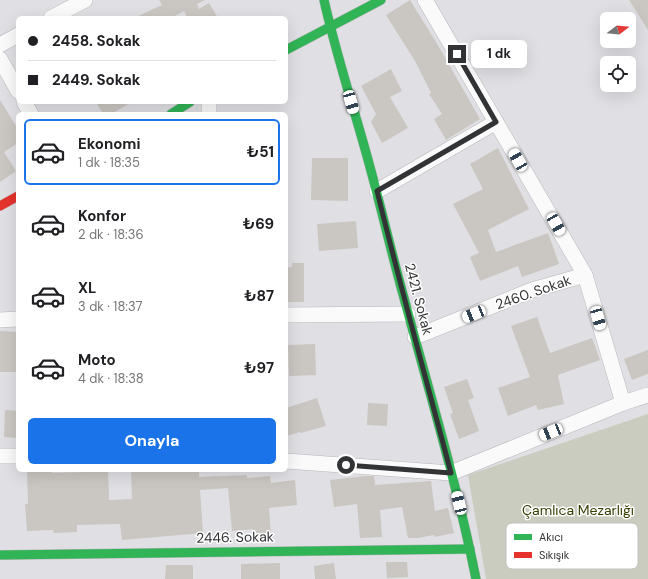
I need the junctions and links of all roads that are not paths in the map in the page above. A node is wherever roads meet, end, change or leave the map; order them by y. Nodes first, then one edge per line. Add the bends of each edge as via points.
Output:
1 (85, 0) edge
2 (324, 0) edge
3 (381, 0) edge
4 (425, 0) edge
5 (55, 16) edge
6 (330, 27) junction
7 (16, 36) edge
8 (0, 45) edge
9 (288, 49) edge
10 (0, 59) edge
11 (16, 87) edge
12 (187, 104) edge
13 (174, 112) edge
14 (496, 122) junction
15 (377, 191) junction
16 (16, 197) edge
17 (0, 206) edge
18 (585, 275) junction
19 (408, 314) junction
20 (288, 315) edge
21 (16, 319) edge
22 (0, 320) edge
23 (415, 337) junction
24 (648, 395) edge
25 (623, 403) junction
26 (0, 456) edge
27 (16, 456) edge
28 (288, 461) edge
29 (451, 473) junction
30 (470, 549) junction
31 (0, 555) edge
32 (476, 579) edge

1 - 5 street
2 - 6 street, 2421. Sokak
3 - 6 street
4 - 14 street
6 - 9 street
6 - 15 street, 2421. Sokak
7 - 8 street
10 - 11 street
12 - 13 street
14 - 15 street
14 - 18 street
15 - 19 street, 2421. Sokak
16 - 17 street
18 - 23 street, 2460. Sokak via 532,290
18 - 25 street
19 - 20 street
19 - 23 street, 2421. Sokak
21 - 22 street
23 - 29 street, 2421. Sokak
24 - 25 street
25 - 29 street
26 - 27 street
28 - 29 street
29 - 30 street, 2421. Sokak
30 - 31 street, 2446. Sokak
30 - 32 street, 2421. Sokak

